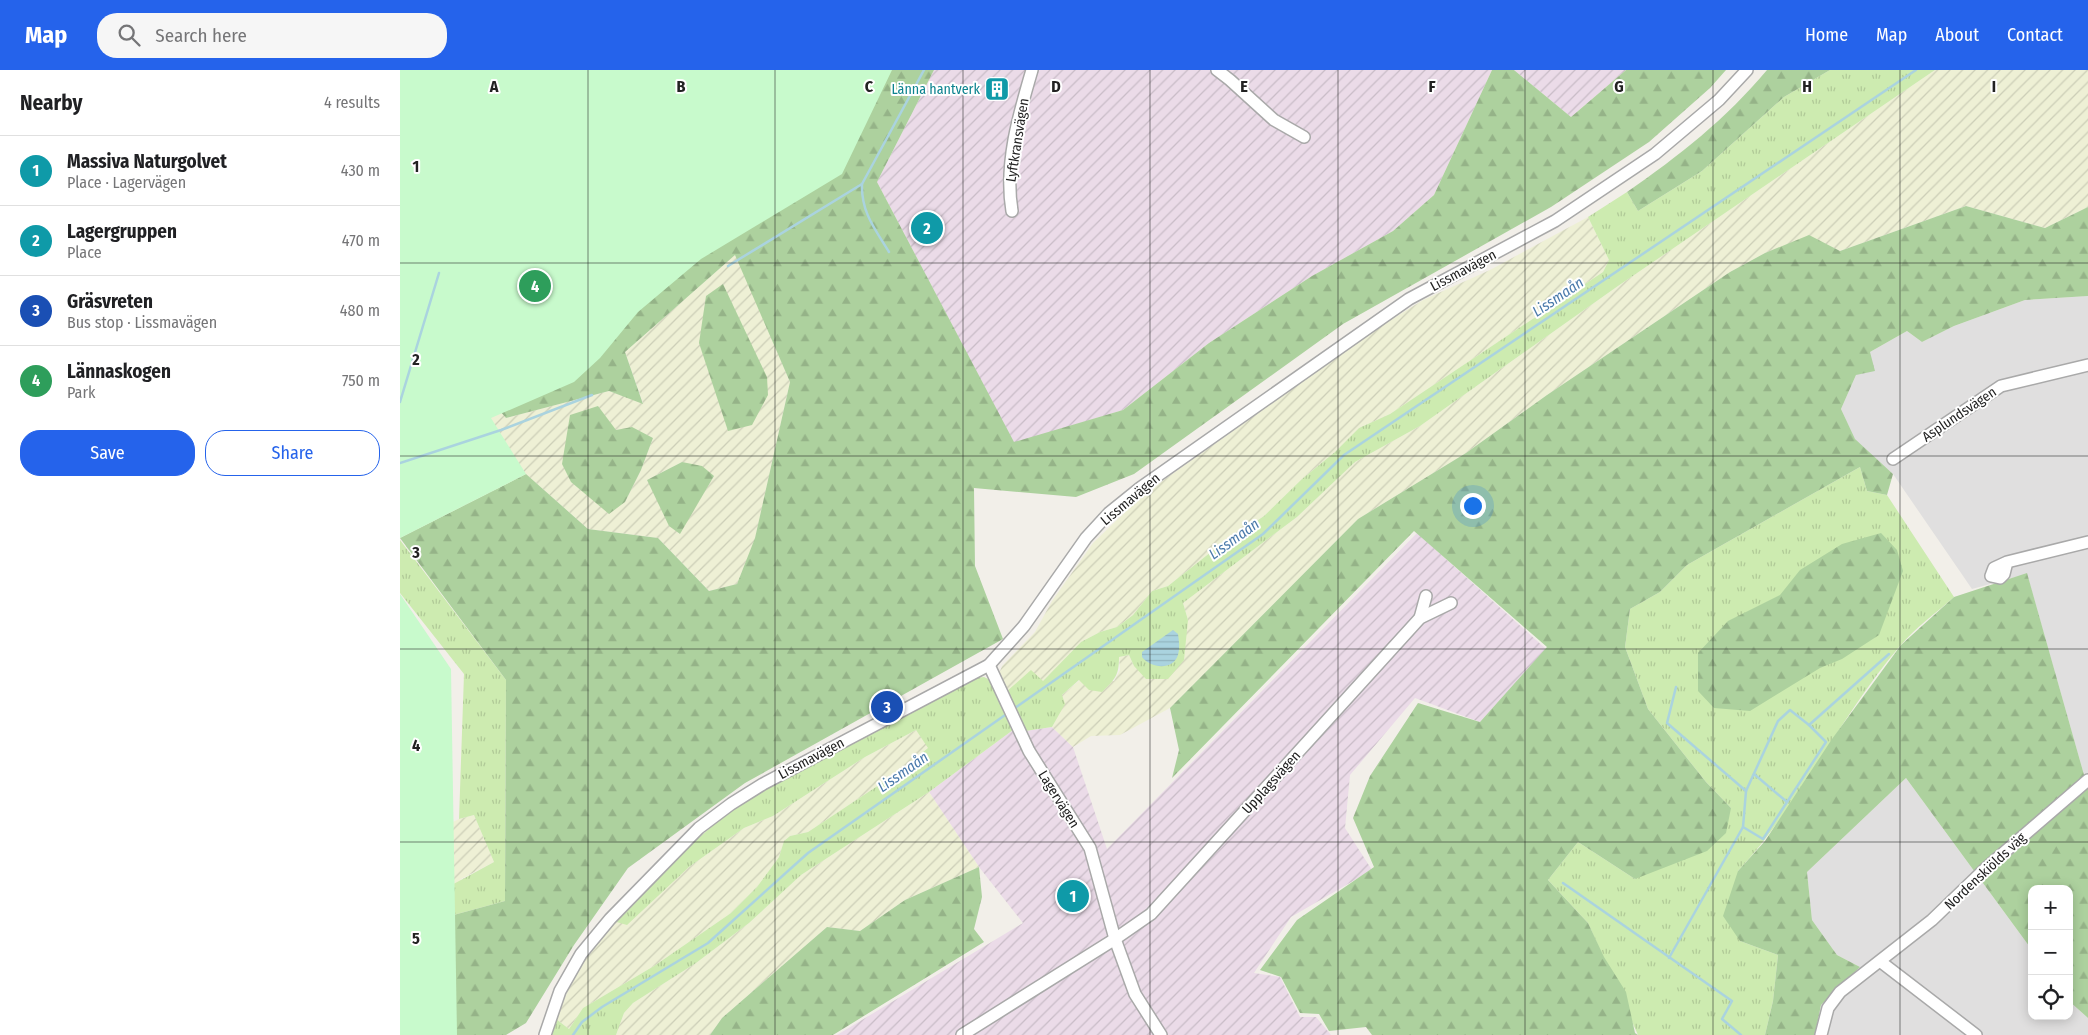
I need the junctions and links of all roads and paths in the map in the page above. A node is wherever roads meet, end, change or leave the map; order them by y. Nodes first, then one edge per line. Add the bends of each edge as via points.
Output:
1 (1032, 70) edge
2 (1216, 70) edge
3 (1747, 70) edge
4 (1304, 137) dead end
5 (1012, 211) dead end
6 (2088, 365) edge
7 (1893, 459) dead end
8 (2088, 542) edge
9 (2007, 562) dead end
10 (1426, 596) dead end
11 (1451, 603) dead end
12 (1420, 618) junction
13 (989, 665) junction
14 (2088, 780) edge
15 (1115, 939) junction
16 (1881, 962) junction
17 (545, 1035) edge
18 (962, 1035) edge
19 (1161, 1035) edge
20 (1821, 1035) edge
21 (1976, 1035) edge

1 - 5 street, Lyftkransvägen via 1020,108 1013,151 1009,193
2 - 4 street via 1274,120
3 - 13 street, Lissmavägen via 1718,100 1655,154 1555,221 1409,299 1140,488 1109,513 1086,538 1024,626
6 - 7 street, Asplundsvägen via 2001,386
8 - 9 street
10 - 12 street
11 - 12 street
12 - 15 street, Upplagsvägen via 1151,914
13 - 15 street, Lagervägen via 1029,751 1090,848
13 - 17 street, Lissmavägen via 763,784 699,828 610,919 581,954 560,991
14 - 16 street, Nordenskiölds väg
15 - 18 street
15 - 19 street, Lagervägen via 1135,994
16 - 20 street, Nordenskiölds väg via 1840,992 1828,1008
16 - 21 street

